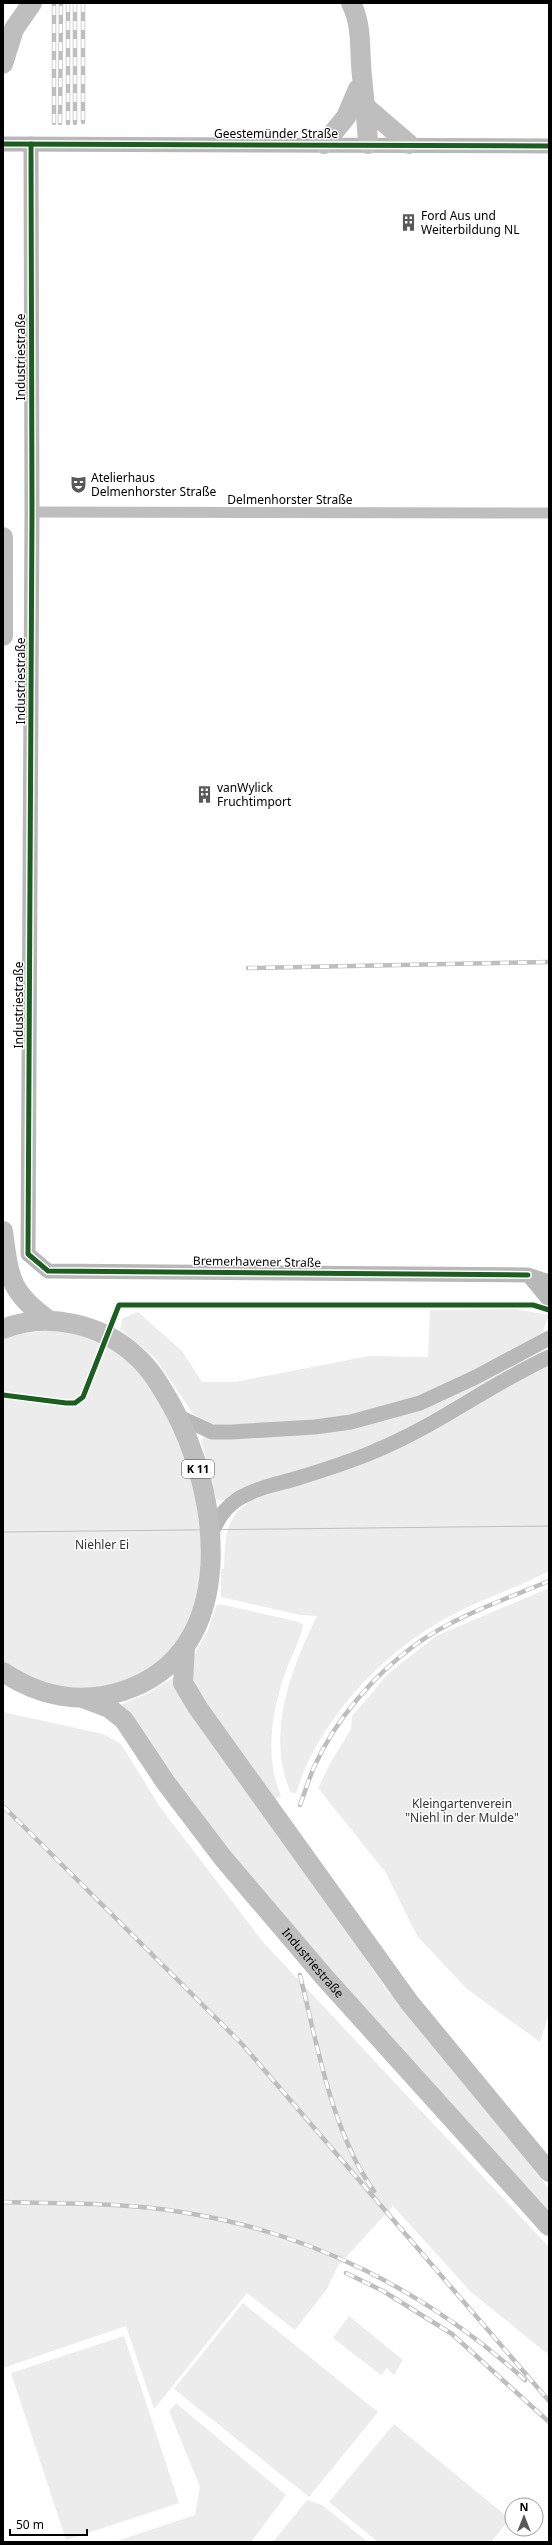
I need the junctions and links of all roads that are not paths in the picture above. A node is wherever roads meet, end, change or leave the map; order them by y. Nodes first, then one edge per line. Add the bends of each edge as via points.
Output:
1 (351, 3) edge
2 (27, 11) edge
3 (3, 64) edge
4 (360, 82) junction
5 (367, 108) junction
6 (3, 144) edge
7 (30, 144) junction
8 (324, 144) junction
9 (361, 144) junction
10 (409, 144) junction
11 (549, 146) edge
12 (32, 512) junction
13 (549, 513) edge
14 (3, 537) edge
15 (3, 636) edge
16 (27, 1218) joint
17 (3, 1231) edge
18 (528, 1275) junction
19 (549, 1282) edge
20 (549, 1300) edge
21 (50, 1321) junction
22 (549, 1328) edge
23 (3, 1329) edge
24 (549, 1338) edge
25 (524, 1349) junction
26 (549, 1357) edge
27 (177, 1416) junction
28 (212, 1529) junction
29 (185, 1647) junction
30 (3, 1672) edge
31 (71, 1697) junction
32 (549, 2172) edge
33 (549, 2226) edge

1 - 4 highway via 360,37
2 - 3 highway via 14,29
4 - 5 highway
4 - 8 highway via 346,117
4 - 9 highway
5 - 9 highway
5 - 10 highway
6 - 7 street, Geestemünder Straße
7 - 8 street, Geestemünder Straße
7 - 12 street, Industriestraße
8 - 9 street, Geestemünder Straße
9 - 10 street, Geestemünder Straße
10 - 11 street, Geestemünder Straße
12 - 13 street, Delmenhorster Straße
12 - 16 street, Industriestraße
14 - 15 highway, Industriestraße
16 - 18 street, Bremerhavener Straße via 28,1254 48,1270
17 - 21 highway via 9,1267 17,1290 26,1304
18 - 19 street, Bremerhavener Straße
18 - 20 street
21 - 23 highway, K 11 via 24,1323
21 - 27 highway, K 11 via 71,1323 108,1336 136,1356 150,1370
22 - 25 street
24 - 25 street
25 - 27 street via 476,1377 420,1402 351,1422 307,1428 212,1432
26 - 28 street via 422,1429 377,1450 343,1464 239,1498 230,1504
27 - 28 highway, K 11 via 195,1457
28 - 29 highway, K 11 via 207,1596 198,1623
29 - 31 highway, K 11 via 160,1672 132,1688 114,1694
29 - 32 highway via 184,1683 198,1708 409,2002
30 - 31 highway, K 11 via 34,1690
31 - 33 highway, Industriestraße via 109,1708 124,1720 166,1783 223,1858 326,1979

